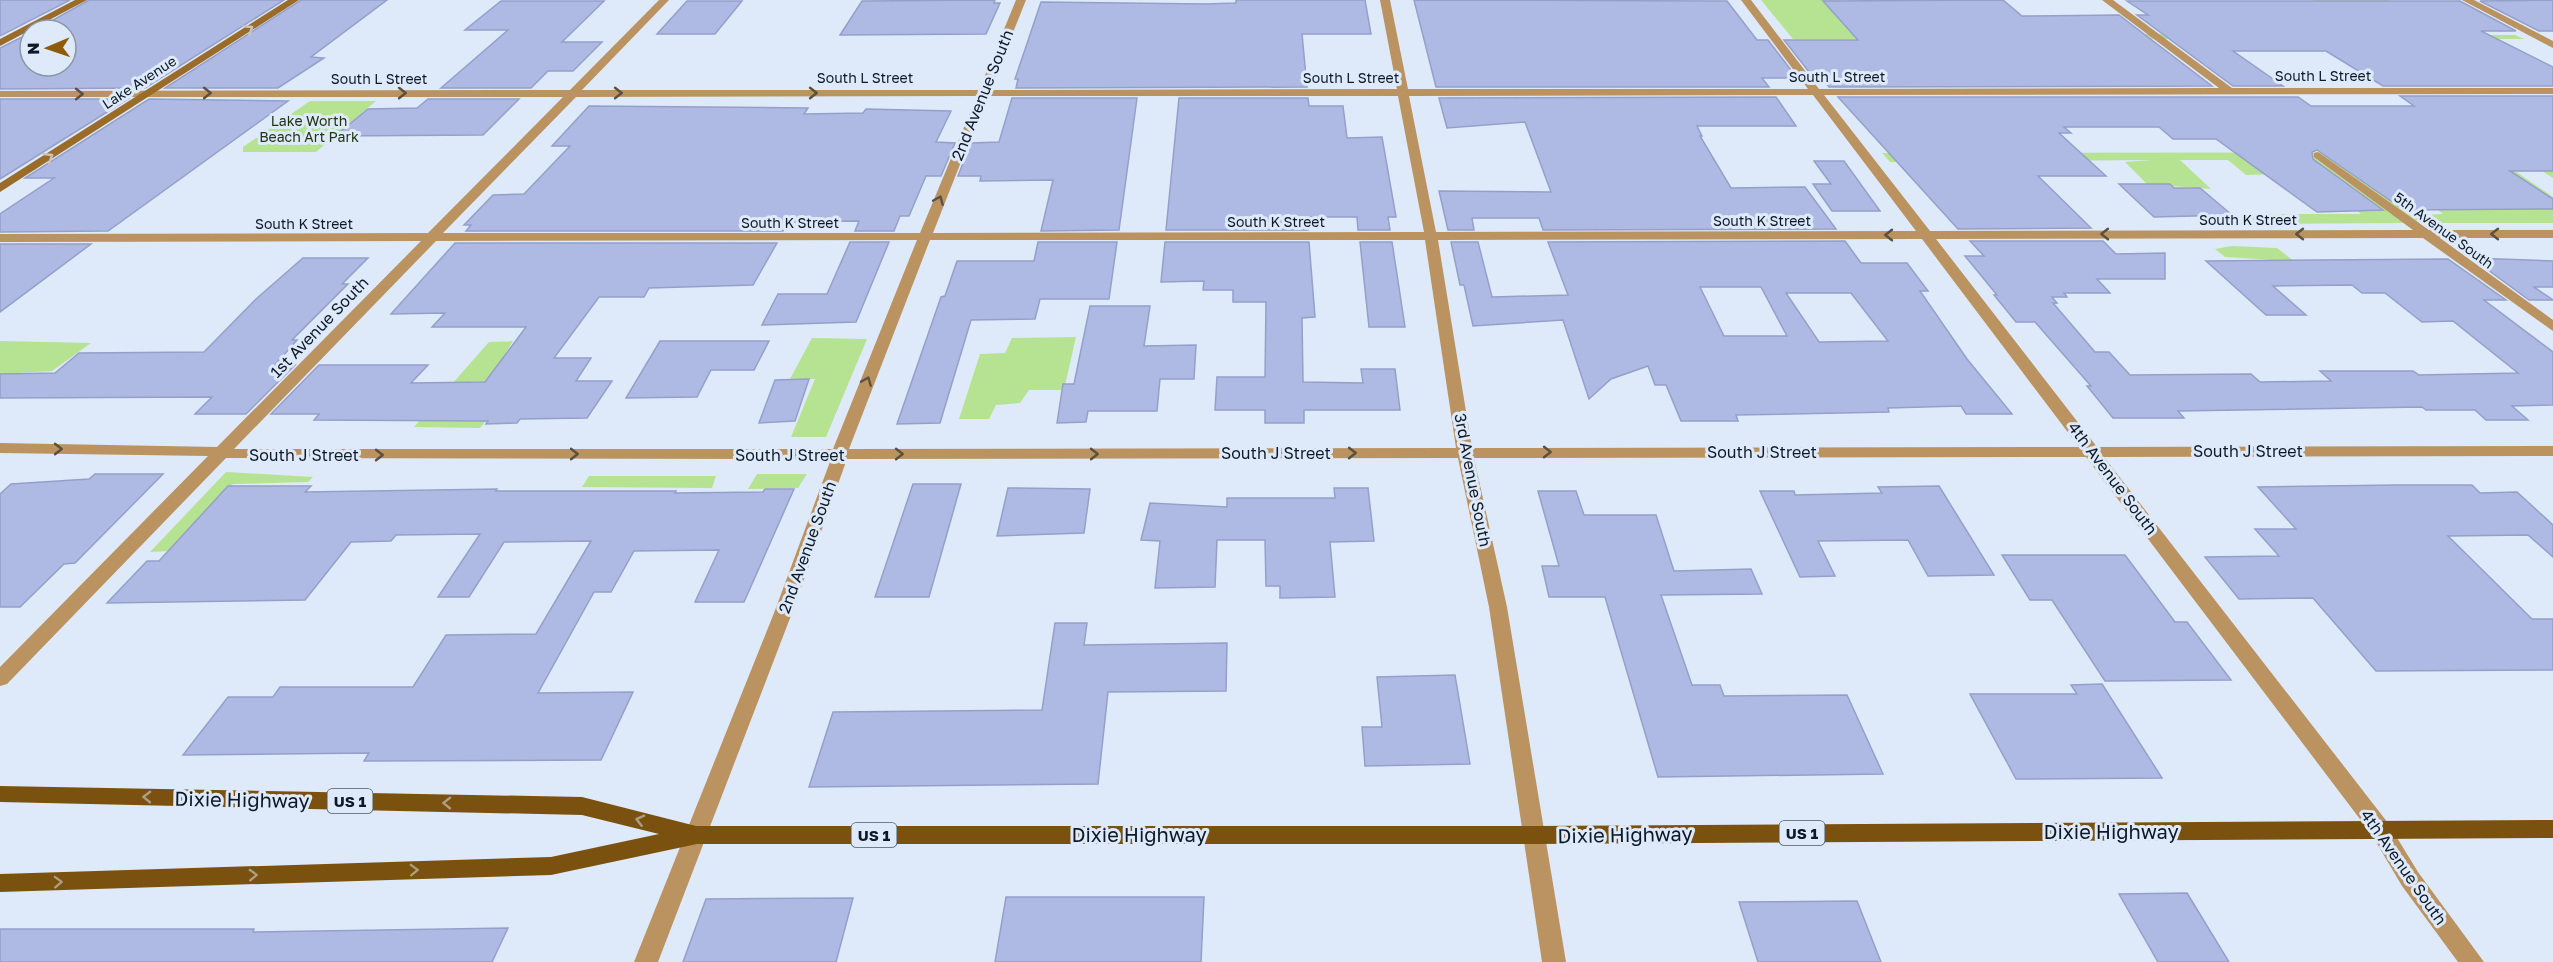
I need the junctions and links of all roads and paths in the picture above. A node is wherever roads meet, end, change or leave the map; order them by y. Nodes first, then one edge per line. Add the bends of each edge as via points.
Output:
1 (82, 0) edge
2 (294, 0) edge
3 (664, 0) edge
4 (1021, 0) edge
5 (1385, 0) edge
6 (1746, 0) edge
7 (2107, 0) edge
8 (2467, 0) edge
9 (0, 43) edge
10 (2553, 45) edge
11 (2228, 90) junction
12 (1816, 91) junction
13 (2553, 91) edge
14 (984, 92) junction
15 (1402, 92) junction
16 (573, 93) junction
17 (0, 94) edge
18 (148, 94) junction
19 (2318, 155) dead end
20 (0, 188) edge
21 (2422, 234) junction
22 (2553, 234) edge
23 (1926, 235) junction
24 (1429, 236) junction
25 (432, 237) junction
26 (926, 237) junction
27 (0, 238) edge
28 (2553, 327) edge
29 (0, 448) edge
30 (2092, 451) junction
31 (2553, 451) edge
32 (1465, 453) junction
33 (220, 454) junction
34 (840, 455) junction
35 (0, 679) edge
36 (0, 794) edge
37 (2380, 829) junction
38 (2553, 829) edge
39 (697, 835) junction
40 (1534, 835) junction
41 (0, 884) edge
42 (646, 962) edge
43 (1554, 962) edge
44 (2472, 962) edge

1 - 9 main road
18 -> 2 main road, Lake Avenue
3 - 16 street, 1st Avenue South
4 - 14 street, 2nd Avenue South
5 - 15 street, 3rd Avenue South
6 - 12 street, 4th Avenue South
7 - 11 street
8 - 10 street
11 - 12 street, South L Street
11 - 13 street, South L Street
12 - 15 street, South L Street
12 - 23 street, 4th Avenue South
14 - 15 street, South L Street
16 -> 14 street, South L Street
26 -> 14 street, 2nd Avenue South
15 - 24 street, 3rd Avenue South
18 -> 16 street, South L Street
16 - 25 street, 1st Avenue South
17 -> 18 street, South L Street
20 -> 18 main road, Lake Avenue
19 - 21 street, 5th Avenue South
22 -> 21 street, South K Street
21 -> 23 street, South K Street
21 - 28 street, 5th Avenue South
23 -> 24 street, South K Street
23 - 30 street, 4th Avenue South
24 - 26 street, South K Street
24 - 32 street, 3rd Avenue South
25 - 26 street, South K Street
25 - 27 street, South K Street
25 - 33 street, 1st Avenue South
34 -> 26 street, 2nd Avenue South via 842,441
29 -> 33 street, South J Street via 196,450
30 - 31 street, South J Street
32 -> 30 street, South J Street
30 - 37 street, 4th Avenue South
34 -> 32 street, South J Street
32 - 40 street, 3rd Avenue South via 1498,607
33 -> 34 street, South J Street
33 - 35 street, 1st Avenue South
34 - 39 street, 2nd Avenue South
39 -> 36 main road, Dixie Highway / US 1 via 582,806
37 - 38 main road, Dixie Highway / US 1
37 - 40 main road, Dixie Highway / US 1
37 - 44 street, 4th Avenue South via 2410,879
39 - 40 main road, Dixie Highway / US 1
41 -> 39 main road, Dixie Highway / US 1 via 551,866
39 - 42 street, 2nd Avenue South
40 - 43 street, 3rd Avenue South

